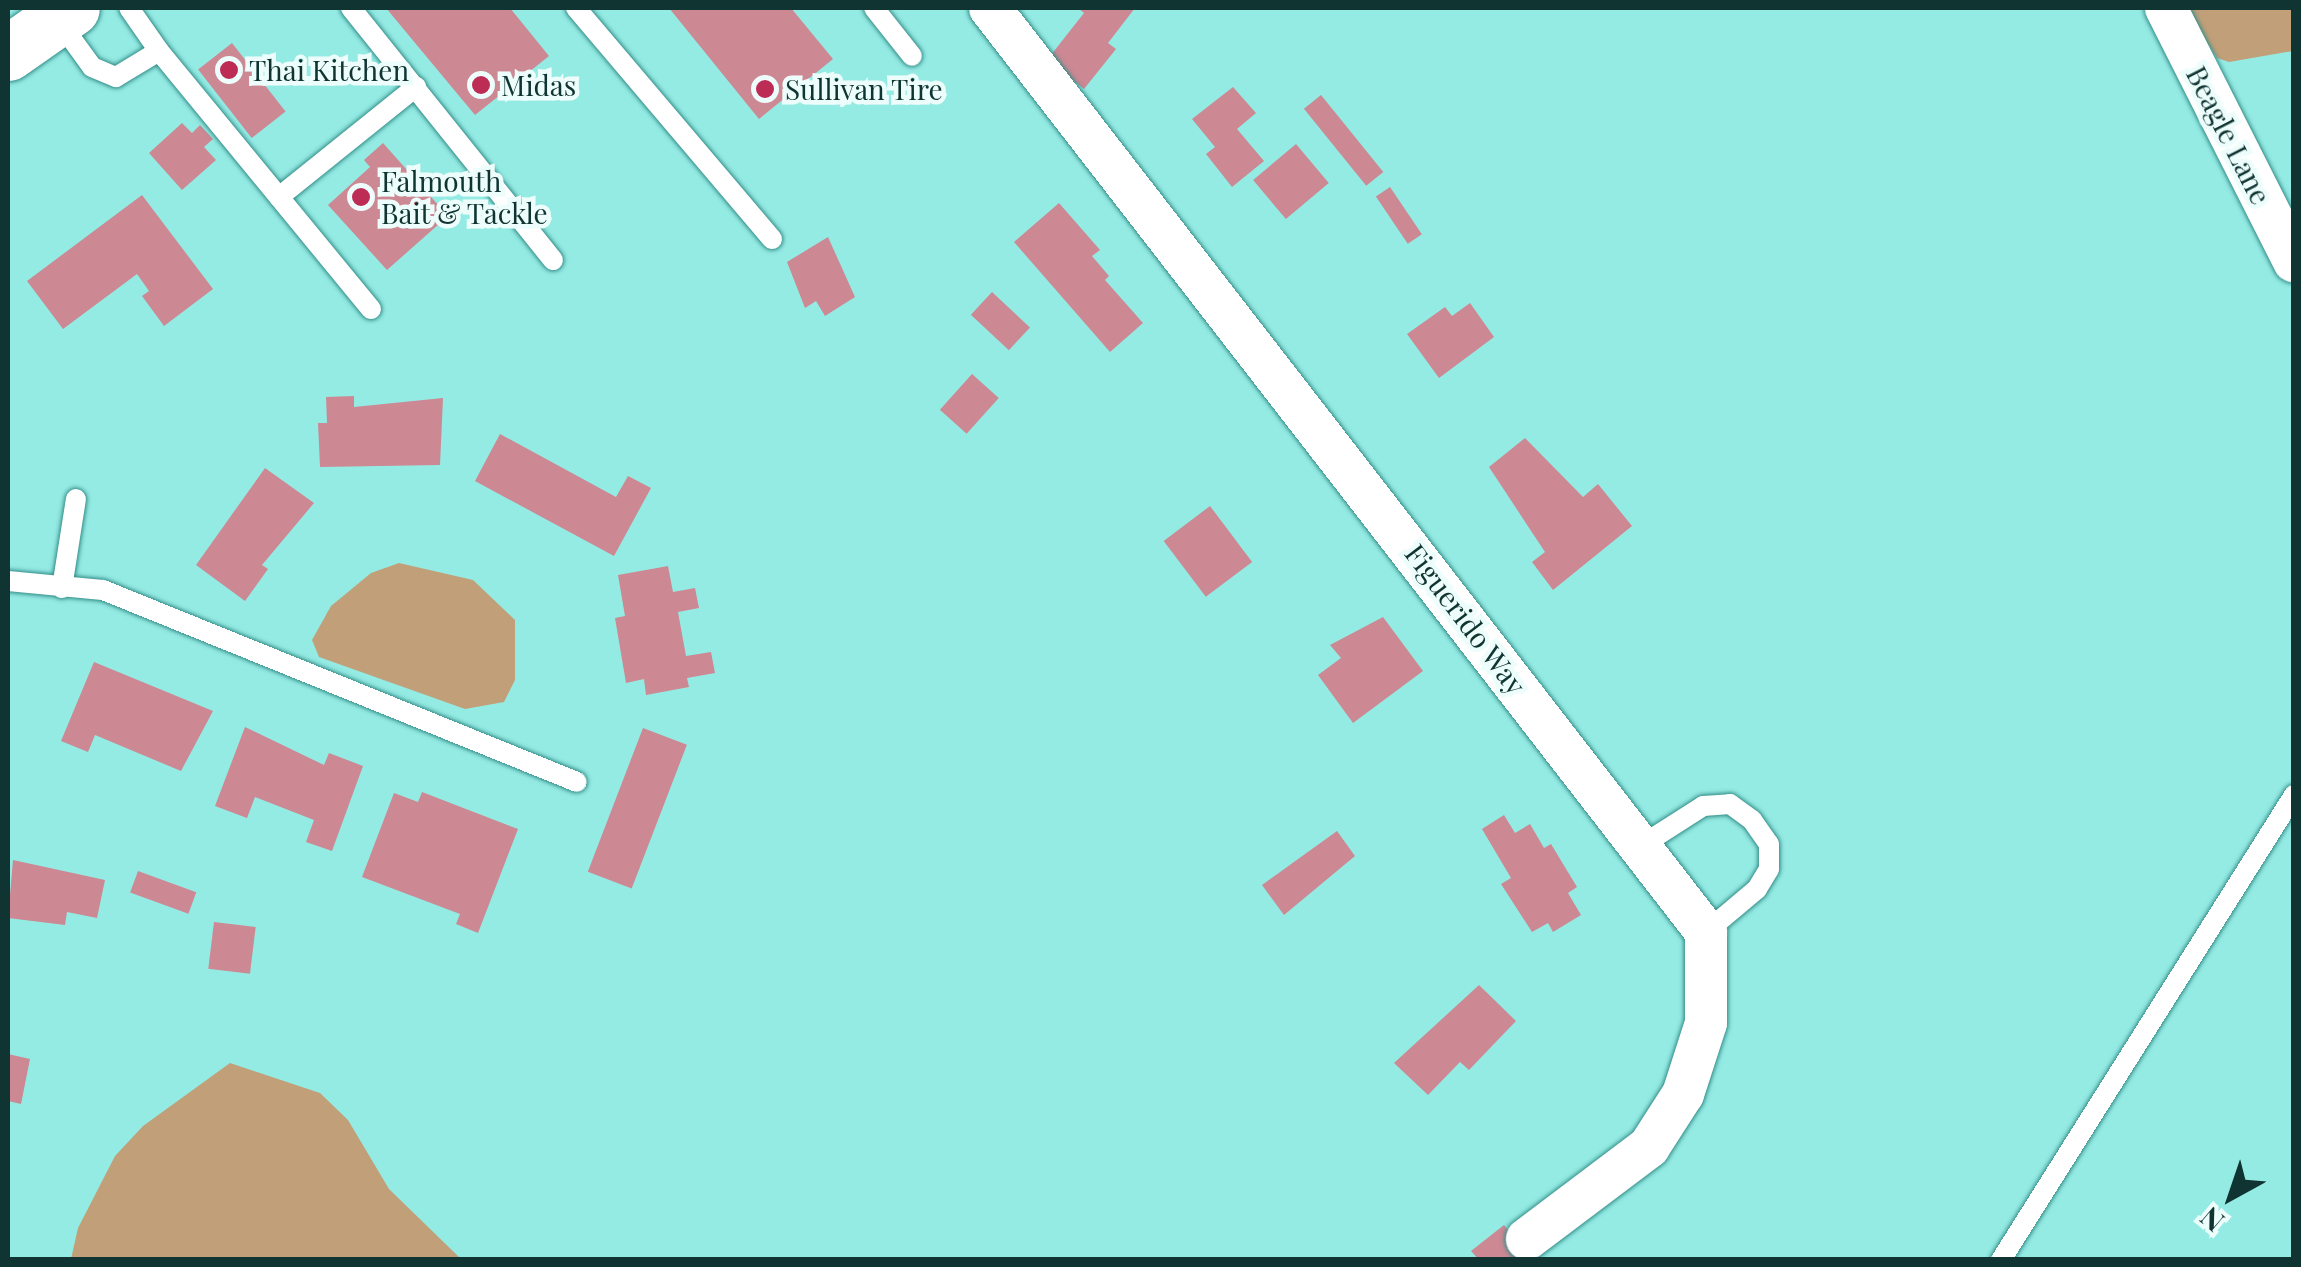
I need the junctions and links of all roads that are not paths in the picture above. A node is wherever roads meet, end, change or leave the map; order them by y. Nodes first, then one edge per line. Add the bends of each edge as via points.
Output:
1 (129, 8) edge
2 (350, 8) edge
3 (576, 8) edge
4 (874, 8) edge
5 (990, 8) edge
6 (2166, 8) edge
7 (64, 13) edge
8 (160, 51) junction
9 (8, 52) edge
10 (912, 56) dead end
11 (416, 87) junction
12 (279, 197) junction
13 (772, 238) dead end
14 (553, 260) dead end
15 (2294, 261) edge
16 (372, 309) dead end
17 (76, 498) dead end
18 (8, 582) edge
19 (62, 588) junction
20 (577, 782) dead end
21 (2294, 795) edge
22 (1639, 847) junction
23 (1706, 932) junction
24 (1534, 1249) edge
25 (2001, 1260) edge

1 - 8 lane
2 - 11 lane
3 - 13 lane
4 - 10 lane
5 - 22 street, Figuerido Way
6 - 15 street, Beagle Lane
7 - 8 lane via 102,74 128,74
7 - 9 main road
8 - 12 lane
11 - 12 lane
11 - 14 lane
12 - 16 lane
17 - 19 lane
18 - 19 lane
19 - 20 lane via 103,590
21 - 25 lane
22 - 23 street, Figuerido Way
22 - 23 lane via 1702,806 1730,804 1752,820 1769,844 1769,868 1757,890
23 - 24 street via 1706,1023 1683,1094 1649,1148

